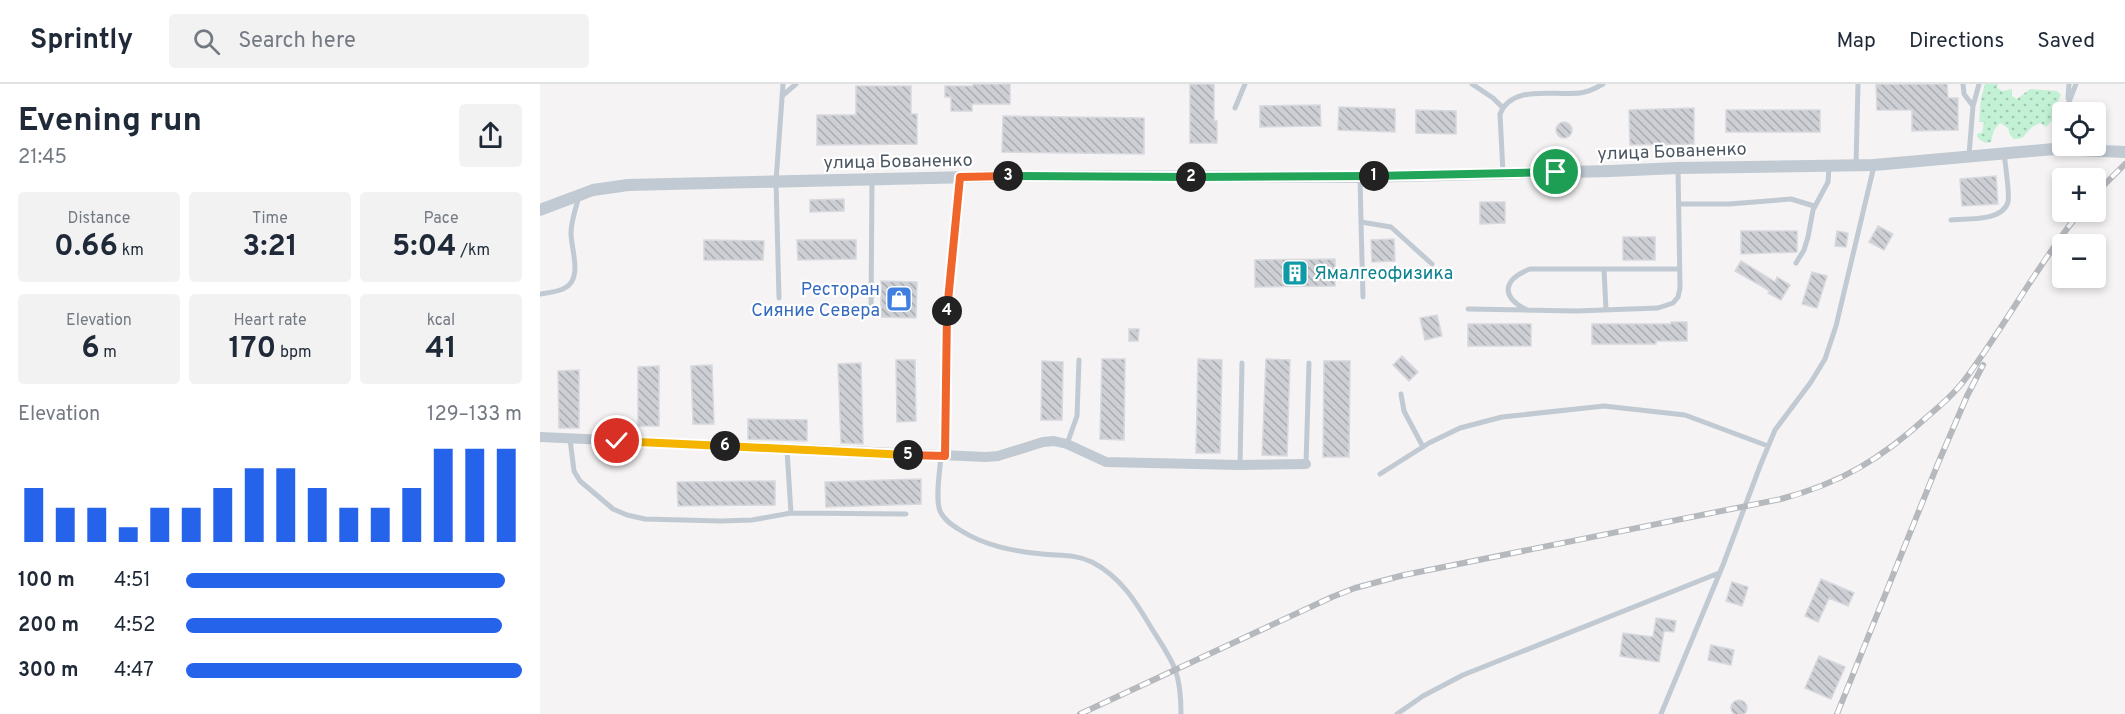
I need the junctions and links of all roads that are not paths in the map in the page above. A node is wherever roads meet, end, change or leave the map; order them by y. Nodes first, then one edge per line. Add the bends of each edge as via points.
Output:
1 (783, 84) edge
2 (796, 84) edge
3 (1245, 84) edge
4 (1472, 84) edge
5 (1603, 84) edge
6 (1858, 84) edge
7 (1963, 84) edge
8 (1979, 84) edge
9 (2069, 84) edge
10 (2076, 84) edge
11 (782, 96) junction
12 (2067, 102) edge
13 (2069, 102) edge
14 (1973, 106) junction
15 (1502, 107) junction
16 (1235, 108) dead end
17 (2052, 149) edge
18 (2106, 151) edge
19 (2125, 152) edge
20 (2004, 153) junction
21 (1969, 157) junction
22 (1856, 165) junction
23 (1874, 165) junction
24 (1829, 166) junction
25 (1678, 168) junction
26 (1503, 174) junction
27 (960, 177) junction
28 (1360, 177) junction
29 (872, 179) junction
30 (776, 181) junction
31 (579, 195) junction
32 (1679, 204) junction
33 (1814, 206) junction
34 (540, 210) edge
35 (1951, 220) dead end
36 (1361, 222) junction
37 (1797, 263) dead end
38 (1432, 264) dead end
39 (1604, 269) junction
40 (1679, 269) junction
41 (540, 294) edge
42 (1363, 297) dead end
43 (779, 298) dead end
44 (1468, 309) dead end
45 (871, 310) dead end
46 (1528, 310) junction
47 (1606, 310) junction
48 (1079, 360) dead end
49 (1242, 363) dead end
50 (1309, 363) dead end
51 (1401, 394) dead end
52 (540, 437) edge
53 (570, 438) junction
54 (1067, 444) junction
55 (1768, 446) junction
56 (1423, 447) junction
57 (787, 450) junction
58 (943, 456) junction
59 (1306, 464) joint
60 (1240, 465) junction
61 (1380, 474) dead end
62 (791, 513) junction
63 (906, 514) dead end
64 (1720, 573) junction
65 (1181, 714) edge
66 (1397, 714) edge
67 (1661, 714) edge

1 - 11 lane
2 - 11 lane
3 - 16 lane
4 - 15 lane
5 - 15 lane via 1580,93 1525,92
6 - 22 lane
7 - 14 lane via 1964,94
8 - 14 lane
9 - 12 lane
10 - 13 lane
11 - 30 lane
14 - 21 lane
15 - 26 lane via 1499,124
17 - 20 street, улица Бованенко
18 - 19 street, улица Бованенко
20 - 21 street, улица Бованенко
20 - 35 lane via 2008,201 2002,209 1996,215
21 - 23 street, улица Бованенко
22 - 23 street, улица Бованенко
22 - 24 street, улица Бованенко
23 - 55 lane via 1826,358 1782,418
24 - 25 street, улица Бованенко
24 - 33 lane via 1828,182
25 - 26 street, улица Бованенко
25 - 32 lane
26 - 28 street, улица Бованенко
27 - 28 street, улица Бованенко
27 - 29 street, улица Бованенко
27 - 58 street via 947,305
28 - 36 lane
29 - 30 street, улица Бованенко
29 - 45 lane
30 - 31 street, улица Бованенко via 610,186
30 - 43 lane
31 - 34 street, улица Бованенко
31 - 41 lane via 571,231 574,278 563,289
32 - 33 lane via 1791,200
32 - 40 lane
33 - 37 lane via 1808,237
36 - 38 lane via 1391,227
36 - 42 lane
39 - 40 lane
39 - 46 lane via 1530,269 1518,274 1511,280 1509,294
39 - 47 lane
40 - 47 lane via 1680,288 1674,303 1658,308
44 - 46 lane
46 - 47 lane
48 - 54 lane via 1077,416
49 - 60 lane
50 - 59 lane
51 - 56 lane via 1404,411
52 - 53 street
53 - 57 street
53 - 62 lane via 574,471 580,482 612,509 627,515 721,521
54 - 58 street via 1043,442 998,456
54 - 60 street via 1106,462
55 - 56 lane via 1685,415 1604,406 1502,417 1460,428
55 - 64 lane
56 - 61 lane
57 - 58 street
57 - 62 lane
58 - 65 lane via 938,503 950,524 1000,548 1091,561 1130,593 1173,663 1181,688
59 - 60 street
62 - 63 lane
64 - 66 lane via 1463,675
64 - 67 lane

